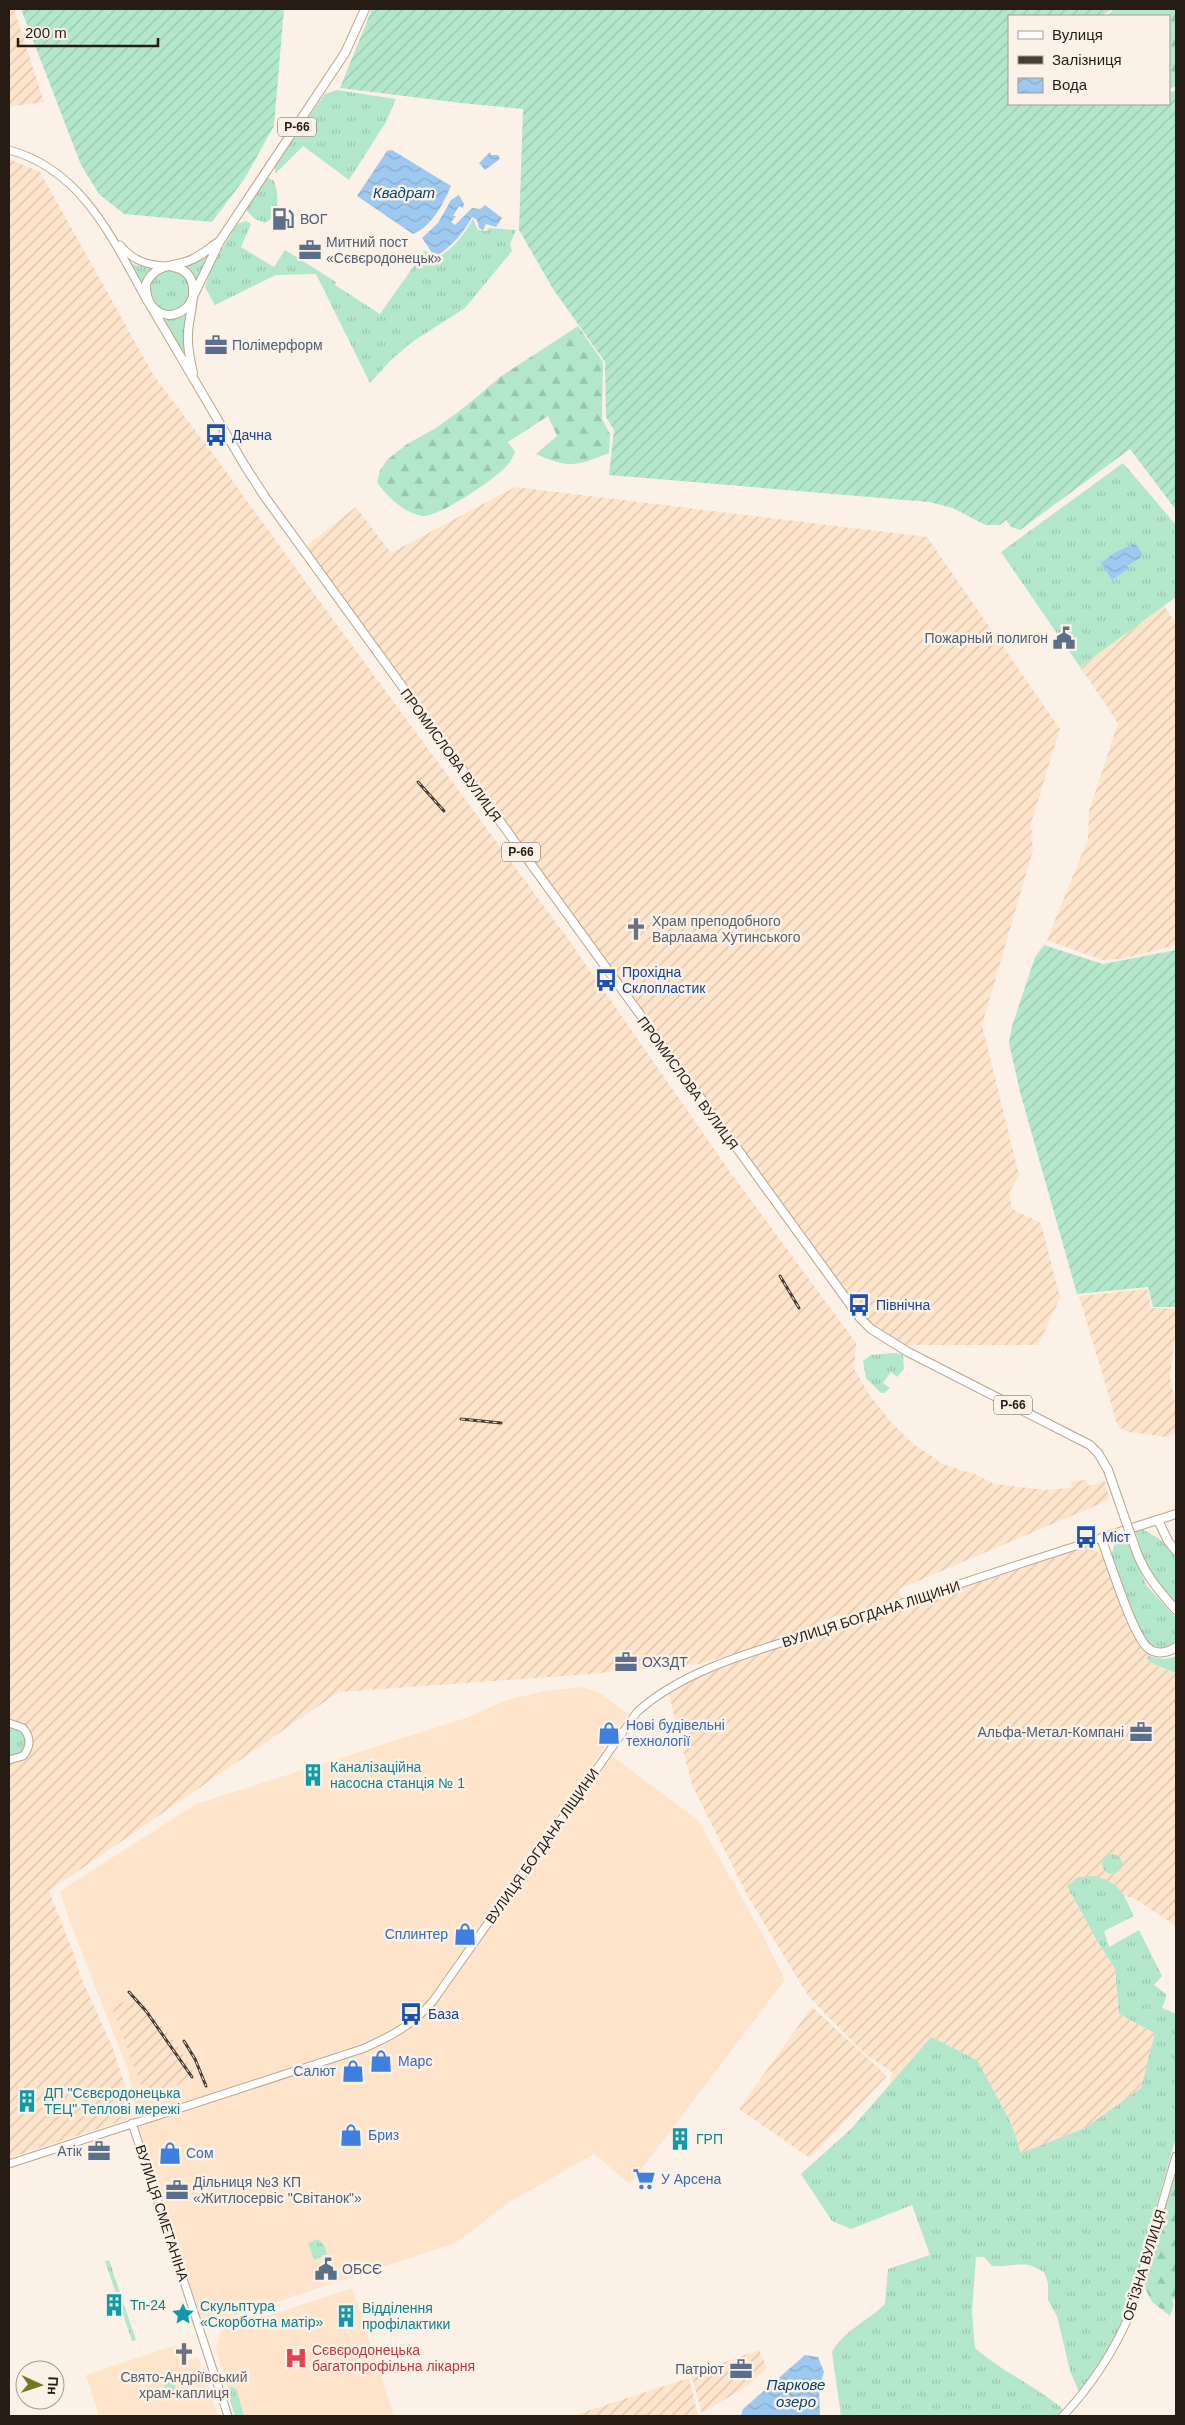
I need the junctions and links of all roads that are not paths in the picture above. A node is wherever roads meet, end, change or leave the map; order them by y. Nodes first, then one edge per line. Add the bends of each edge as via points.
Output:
1 (365, 9) edge
2 (9, 150) edge
3 (110, 234) junction
4 (220, 241) junction
5 (166, 266) junction
6 (195, 294) junction
7 (149, 303) junction
8 (194, 379) junction
9 (1176, 1514) edge
10 (1158, 1520) junction
11 (1101, 1538) junction
12 (1176, 1551) edge
13 (1176, 1610) edge
14 (1176, 1647) edge
15 (1167, 1652) junction
16 (1176, 1652) edge
17 (9, 1723) edge
18 (9, 1760) edge
19 (132, 2123) junction
20 (1176, 2156) edge
21 (9, 2164) edge
22 (228, 2416) edge
23 (1063, 2416) edge

1 - 4 main road, Р-66 via 345,53
2 - 3 main road, ПРОМИСЛОВА ВУЛИЦЯ via 63,177 95,210
3 - 5 main road, ПРОМИСЛОВА ВУЛИЦЯ via 132,257 141,262
3 - 7 main road, ПРОМИСЛОВА ВУЛИЦЯ
4 - 5 main road, Р-66 via 192,259
4 - 6 main road, Р-66
5 - 6 main road via 184,270 191,279
5 - 7 main road, Р-66 via 148,278 145,290
6 - 7 main road via 183,311 176,314 157,312
6 - 8 main road, ПРОМИСЛОВА ВУЛИЦЯ / Р-66 via 188,334
7 - 8 main road, ПРОМИСЛОВА ВУЛИЦЯ / Р-66
8 - 13 main road, ПРОМИСЛОВА ВУЛИЦЯ / Р-66, bridge via 245,466 297,542 860,1318 870,1329 908,1352 1090,1445 1104,1460 1144,1570
9 - 10 main road
10 - 11 main road
10 - 12 main road
11 - 15 main road via 1141,1640 1150,1650
11 - 19 main road, ВУЛИЦЯ БОГДАНА ЛІЩИНИ via 753,1653 670,1687 637,1712 432,2001 411,2023 362,2049
14 - 15 main road
15 - 16 main road
17 - 18 main road via 23,1728 29,1745 22,1756
19 - 21 main road, ВУЛИЦЯ БОГДАНА ЛІЩИНИ
19 - 22 main road, ВУЛИЦЯ СМЕТАНІНА
20 - 23 main road, ОБ’ЇЗНА ВУЛИЦЯ via 1130,2314 1098,2374

